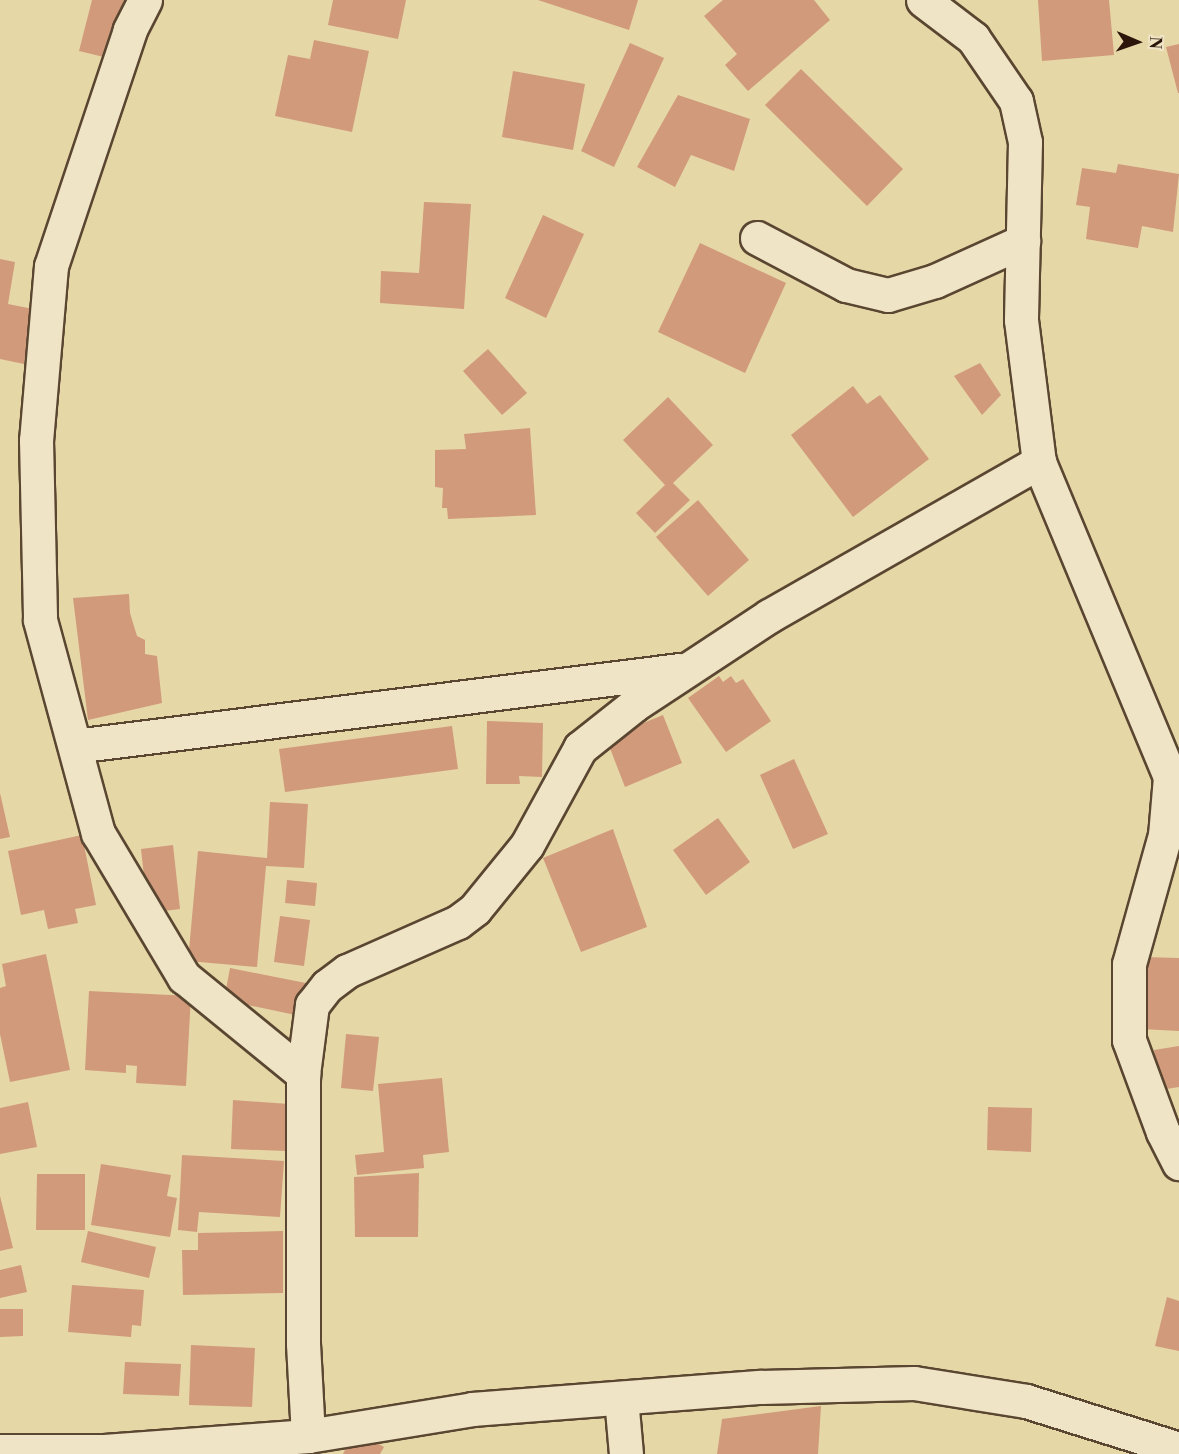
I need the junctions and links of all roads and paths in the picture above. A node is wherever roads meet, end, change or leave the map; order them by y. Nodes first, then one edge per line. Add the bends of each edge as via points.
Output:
1 (145, 0) edge
2 (923, 0) edge
3 (757, 238) dead end
4 (1023, 241) junction
5 (1039, 462) junction
6 (688, 669) junction
7 (75, 746) junction
8 (303, 1074) junction
9 (1179, 1163) edge
10 (621, 1398) junction
11 (308, 1436) junction
12 (1179, 1449) edge
13 (0, 1450) edge
14 (627, 1454) edge

1 - 7 street via 130,30 51,266 36,440 40,620
2 - 4 street via 973,38 1016,101 1025,142
3 - 4 street via 846,285 888,295 934,281
4 - 5 street via 1021,320
5 - 6 street via 769,616
5 - 9 street via 1170,777 1165,835 1129,964 1129,1040 1163,1132
6 - 7 street
6 - 8 street via 580,748 527,845 474,909 458,922 347,971 327,986 312,1005
7 - 8 street via 99,833 184,977
8 - 11 street via 303,1343
10 - 11 street via 472,1409
10 - 12 street via 760,1387 914,1383 1026,1401
10 - 14 street
11 - 13 street via 104,1451

